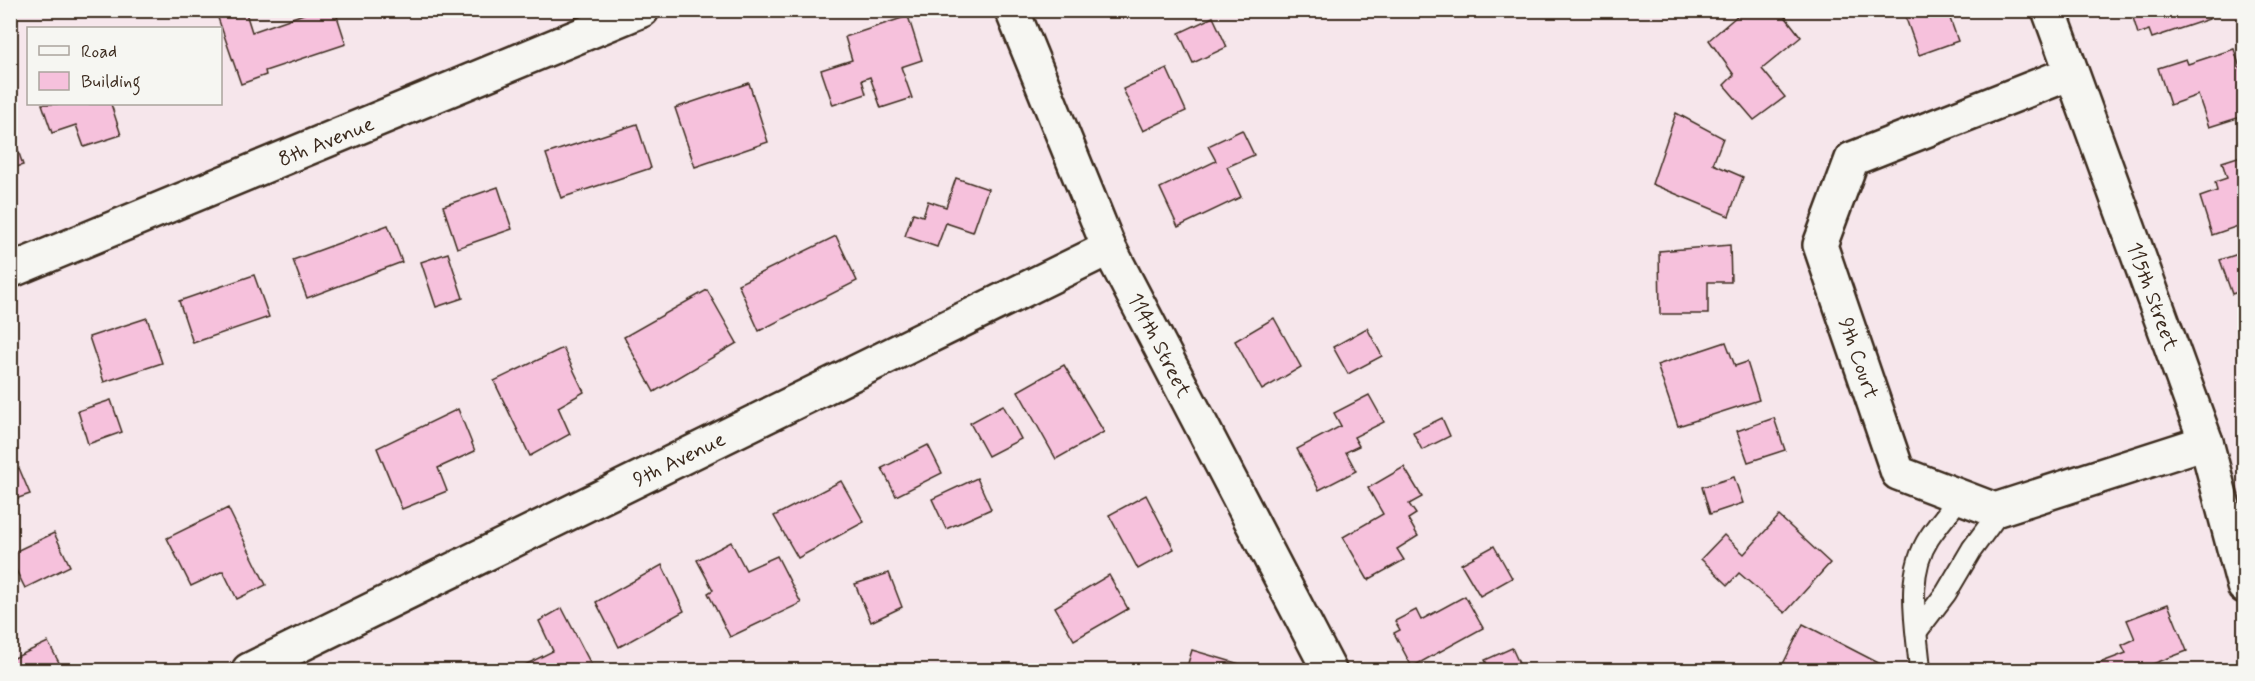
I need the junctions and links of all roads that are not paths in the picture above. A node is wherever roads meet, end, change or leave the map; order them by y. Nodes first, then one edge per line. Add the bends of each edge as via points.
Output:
1 (642, 10) edge
2 (1012, 10) edge
3 (2049, 10) edge
4 (2072, 73) junction
5 (1109, 248) junction
6 (10, 271) edge
7 (2205, 441) junction
8 (1960, 496) junction
9 (2003, 507) junction
10 (2244, 585) edge
11 (1917, 631) junction
12 (249, 670) edge
13 (1329, 670) edge
14 (1920, 670) edge

1 - 6 street, 8th Avenue
2 - 5 street, 114th Street
3 - 4 street, 115th Street
4 - 7 street, 115th Street
4 - 8 street, 9th Court via 1852,159 1820,245 1898,473
5 - 12 street, 9th Avenue
5 - 13 street, 114th Street
7 - 9 street, 9th Court
7 - 10 street, 115th Street
8 - 9 street, 9th Court via 1995,510
8 - 11 lane via 1920,555 1914,584
9 - 11 lane
11 - 14 lane

